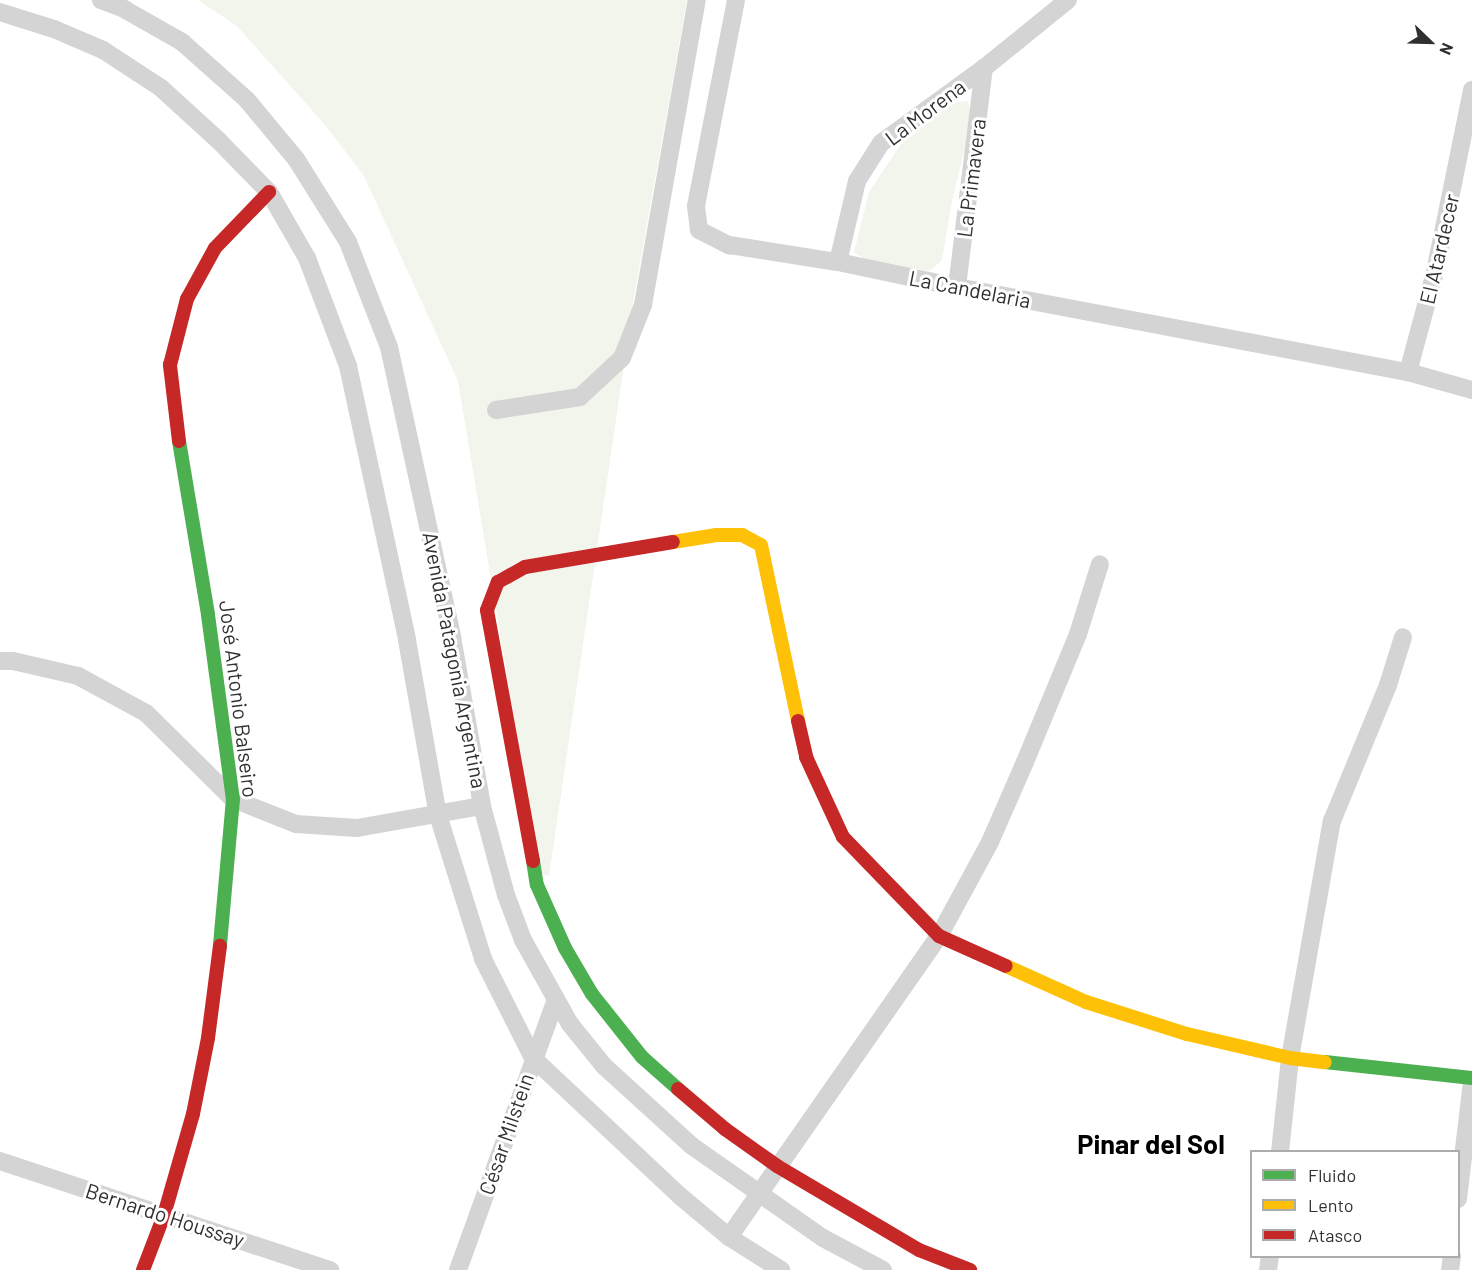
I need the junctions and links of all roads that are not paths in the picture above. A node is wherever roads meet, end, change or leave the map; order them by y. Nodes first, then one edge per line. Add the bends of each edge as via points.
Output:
1 (101, 0) edge
2 (697, 0) edge
3 (736, 0) edge
4 (1068, 0) edge
5 (0, 12) edge
6 (984, 68) junction
7 (1472, 90) edge
8 (269, 192) junction
9 (838, 262) junction
10 (957, 287) junction
11 (1408, 372) junction
12 (1472, 390) edge
13 (495, 410) dead end
14 (1100, 564) dead end
15 (1403, 637) dead end
16 (0, 661) edge
17 (233, 799) junction
18 (482, 806) junction
19 (438, 815) junction
20 (939, 936) junction
21 (556, 999) junction
22 (533, 1058) junction
23 (1290, 1058) junction
24 (1472, 1080) edge
25 (1281, 1150) edge
26 (0, 1161) edge
27 (777, 1166) junction
28 (1460, 1182) edge
29 (758, 1193) junction
30 (164, 1215) junction
31 (729, 1237) junction
32 (143, 1270) edge
33 (330, 1270) edge
34 (458, 1270) edge
35 (781, 1270) edge
36 (883, 1270) edge
37 (970, 1270) edge

1 - 18 street, Avenida Patagonia Argentina via 182,42 247,100 296,159 348,242 388,347 452,636
2 - 13 street via 643,305 622,358 580,397
3 - 9 street, La Candelaria via 696,206 699,230 729,245
4 - 6 street, La Morena
5 - 8 street, Avenida Patagonia Argentina via 103,50 161,88
6 - 9 street, La Morena via 881,143 857,181
6 - 10 street, La Primavera
7 - 11 street, El Atardecer via 1435,272
8 - 17 street, José Antonio Balseiro via 215,248 187,299 170,365
8 - 19 street, Avenida Patagonia Argentina via 307,258 348,366 407,640
9 - 10 street, La Candelaria
10 - 11 street, La Candelaria
11 - 12 street, La Candelaria
14 - 20 street via 1078,634 1021,772 990,842
15 - 23 street via 1388,685 1332,821
16 - 17 street via 78,676 146,713
17 - 19 street via 296,824 357,828
17 - 30 street, José Antonio Balseiro via 219,963 208,1038 193,1113
18 - 19 street
18 - 21 street, Avenida Patagonia Argentina via 519,931
19 - 22 street, Avenida Patagonia Argentina via 483,959
20 - 23 street via 1086,1002 1187,1034
20 - 27 street
20 - 27 street via 843,837 806,757 761,545 742,535 716,535 525,567 498,582 487,610 491,640 537,885 565,948 592,994 642,1057 725,1129
21 - 22 street, César Milstein
21 - 29 street, Avenida Patagonia Argentina via 570,1024 604,1066 692,1146
22 - 31 street, Avenida Patagonia Argentina via 584,1109
22 - 34 street, César Milstein
23 - 24 street
23 - 25 street
24 - 28 street
26 - 30 street, Bernardo Houssay
27 - 29 street
27 - 37 street via 919,1250
29 - 31 street
29 - 36 street, Avenida Patagonia Argentina via 823,1239
30 - 32 street, José Antonio Balseiro
30 - 33 street, Bernardo Houssay
31 - 35 street, Avenida Patagonia Argentina

